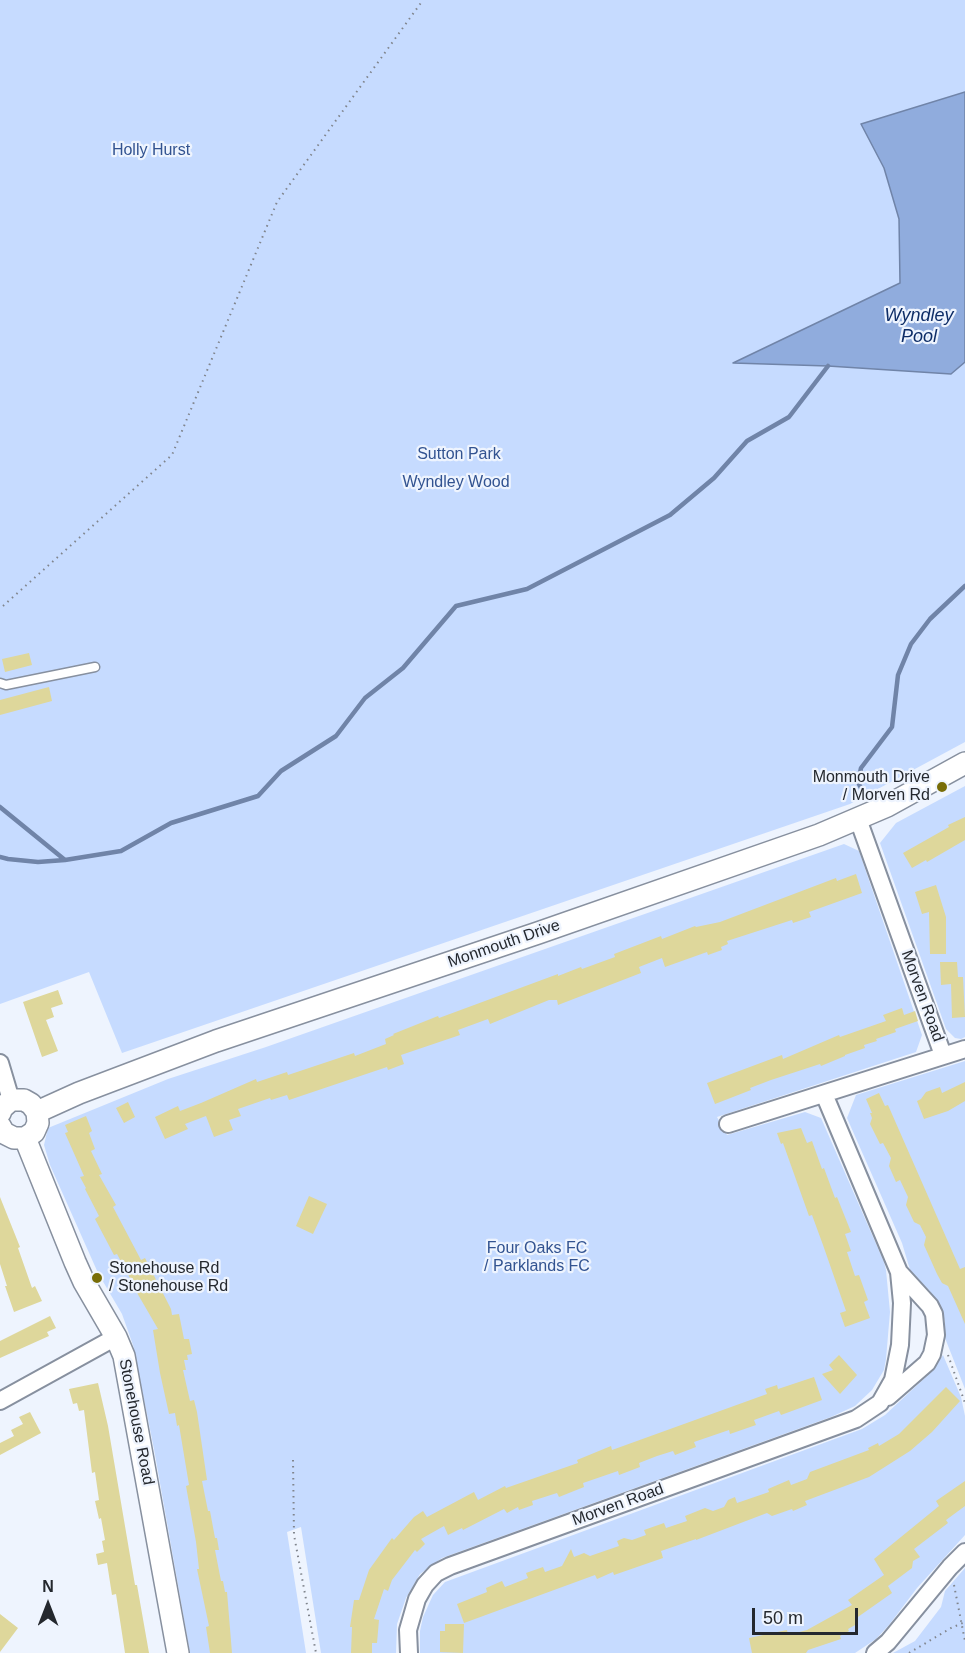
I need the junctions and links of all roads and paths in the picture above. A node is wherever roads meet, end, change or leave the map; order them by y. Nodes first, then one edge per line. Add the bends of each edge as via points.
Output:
1 (423, 0) edge
2 (3, 606) dead end
3 (94, 667) dead end
4 (0, 682) edge
5 (965, 763) edge
6 (858, 819) junction
7 (965, 1049) edge
8 (943, 1055) junction
9 (0, 1063) edge
10 (825, 1094) junction
11 (5, 1106) edge
12 (37, 1112) junction
13 (729, 1124) dead end
14 (0, 1126) edge
15 (25, 1138) junction
16 (899, 1272) junction
17 (936, 1335) junction
18 (116, 1337) junction
19 (0, 1401) edge
20 (880, 1403) junction
21 (965, 1403) edge
22 (293, 1460) dead end
23 (965, 1552) edge
24 (950, 1567) junction
25 (963, 1622) edge
26 (965, 1641) edge
27 (178, 1653) edge
28 (316, 1653) edge
29 (409, 1653) edge
30 (875, 1653) edge
31 (909, 1653) edge

1 - 2 path via 277,202 172,455
3 - 4 lane via 6,685
5 - 6 street, Monmouth Drive
6 - 8 street, Morven Road
6 - 12 street, Monmouth Drive via 699,878 216,1041
7 - 8 street
8 - 10 street, Morven Road
9 - 11 street
10 - 13 street, Morven Road
10 - 16 street, Morven Road
11 - 12 street via 24,1100
12 - 15 street via 34,1132
14 - 15 street via 14,1138
15 - 18 street, Stonehouse Road via 84,1282
16 - 17 street, Morven Road via 930,1306
16 - 20 street, Morven Road via 900,1345 892,1380
17 - 20 street, Morven Road via 927,1363
17 - 21 path via 949,1357
18 - 19 street
18 - 27 street, Stonehouse Road via 128,1375
20 - 29 street, Morven Road via 856,1419 436,1573 417,1599 408,1630
22 - 28 path via 294,1535
23 - 24 street
24 - 25 path
24 - 30 street
25 - 26 path
25 - 31 path

